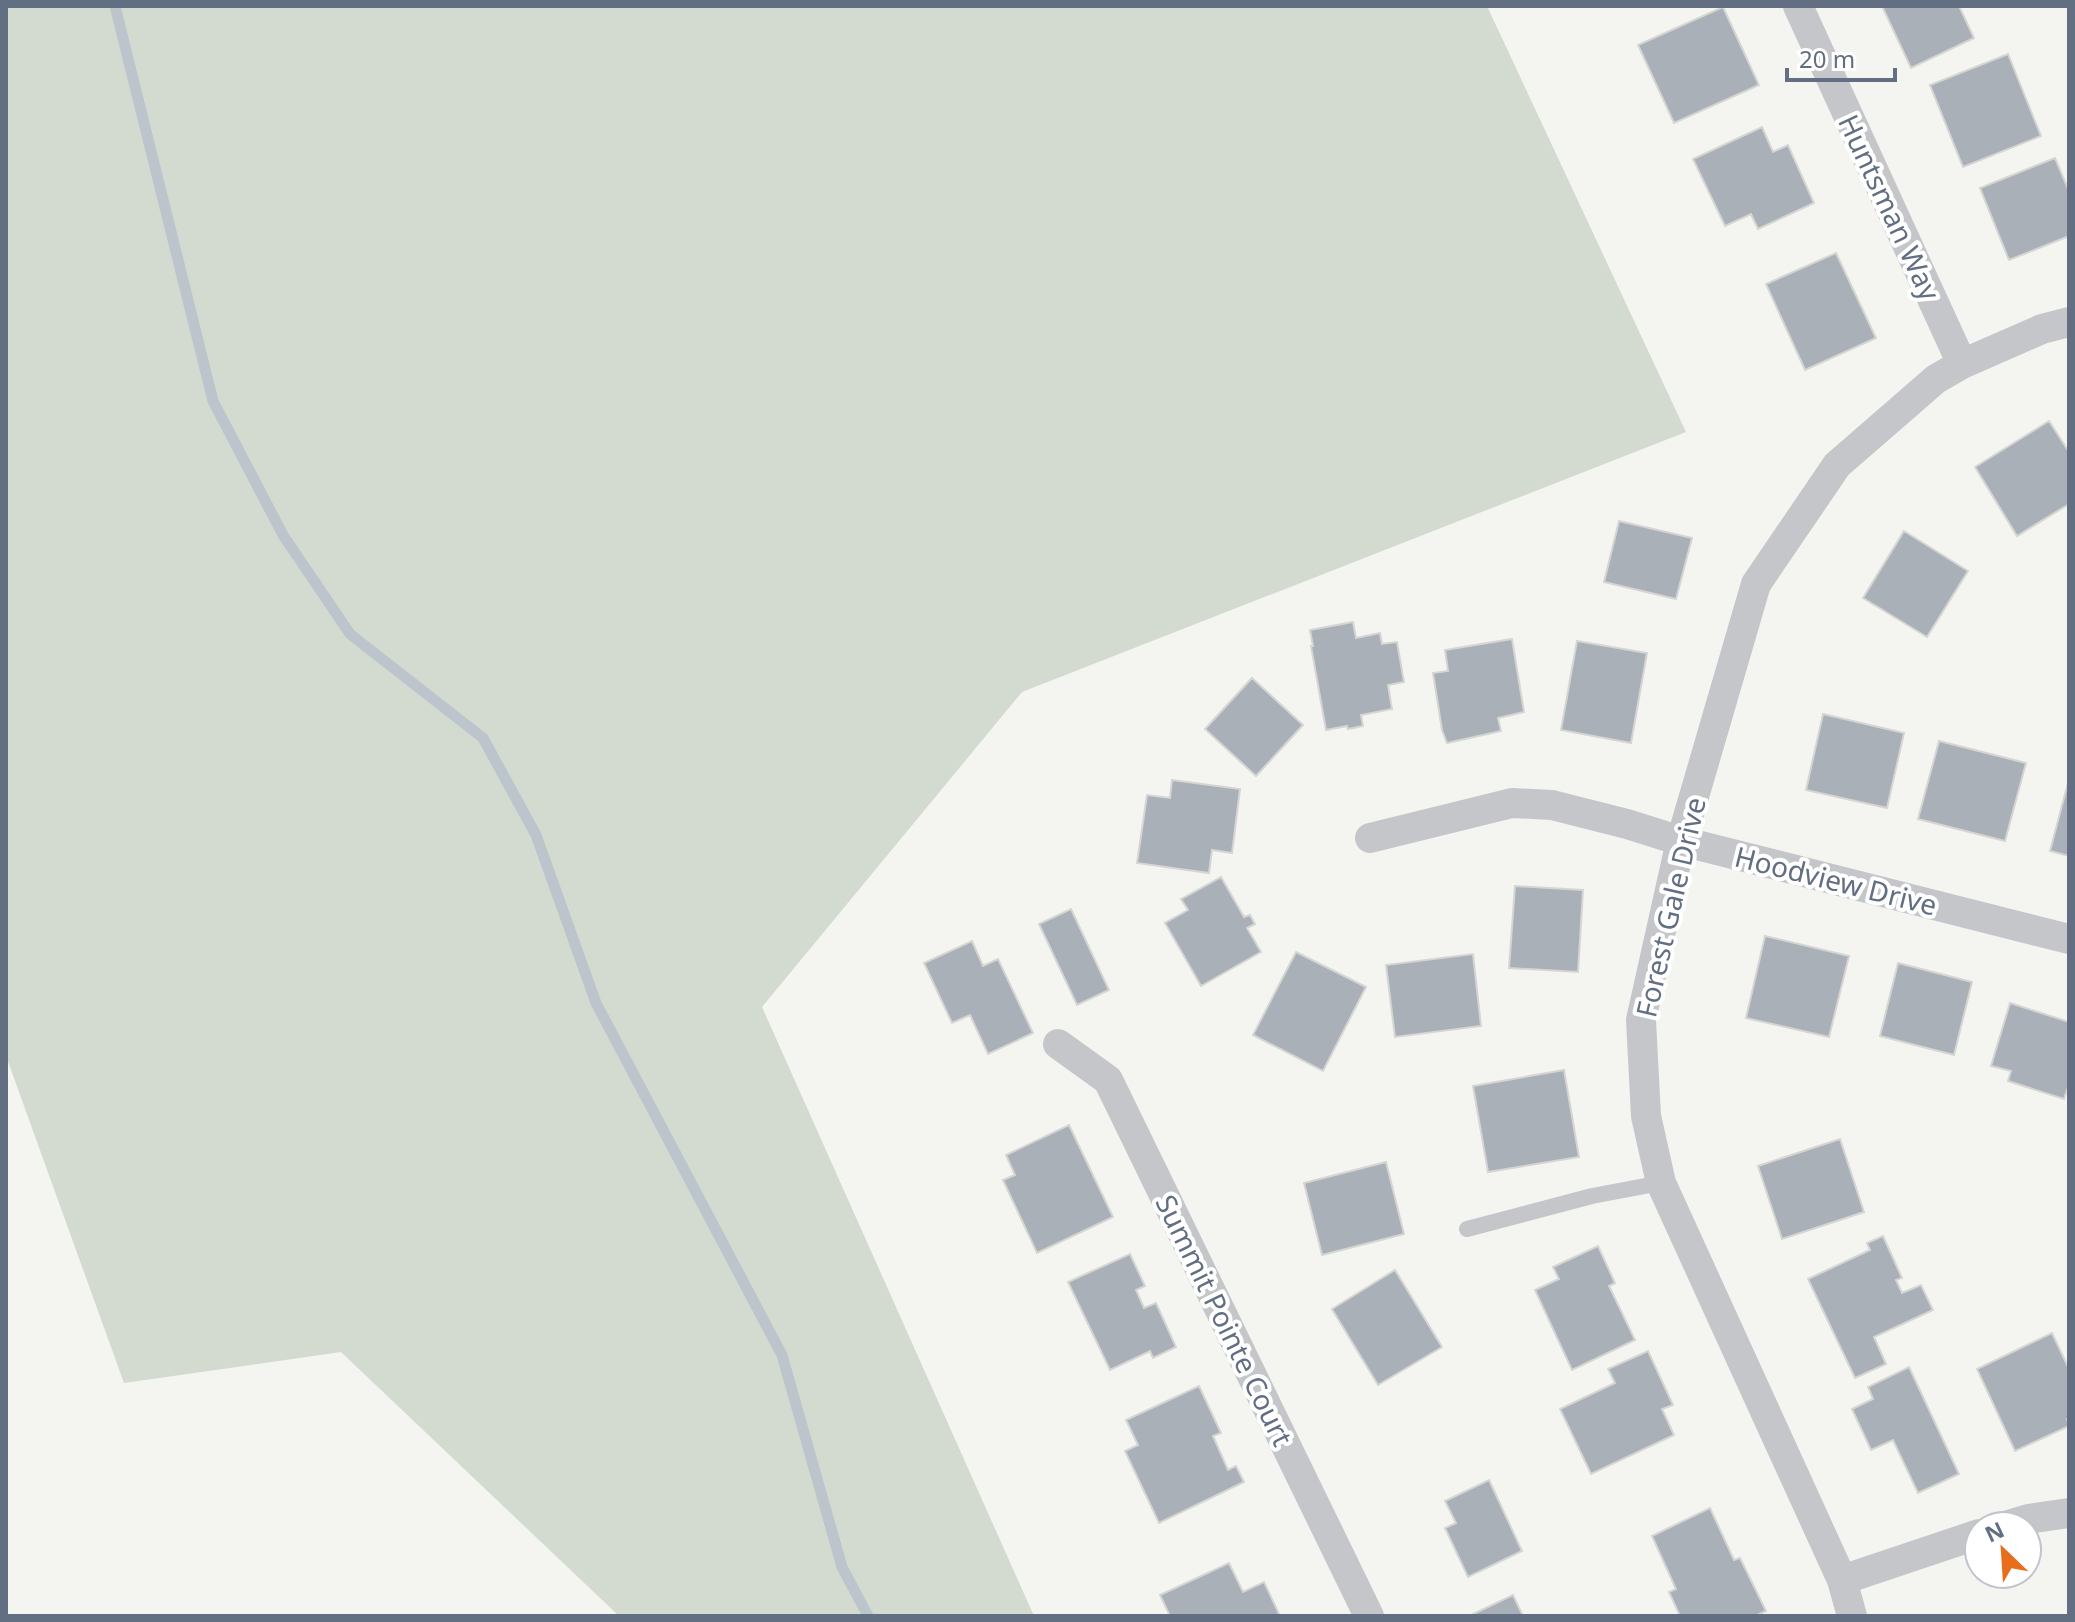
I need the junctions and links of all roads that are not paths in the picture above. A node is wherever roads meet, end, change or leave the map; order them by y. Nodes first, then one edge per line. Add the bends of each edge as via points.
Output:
1 (1798, 6) edge
2 (2069, 322) edge
3 (1962, 364) junction
4 (1370, 838) dead end
5 (1681, 841) junction
6 (2069, 939) edge
7 (1058, 1044) dead end
8 (1661, 1183) junction
9 (1467, 1229) dead end
10 (2069, 1513) edge
11 (2043, 1517) edge
12 (1963, 1539) edge
13 (1842, 1580) junction
14 (1369, 1616) edge
15 (1852, 1616) edge

1 - 3 street, Huntsman Way
2 - 3 street, Forest Gale Drive
3 - 5 street, Forest Gale Drive via 1936,379 1837,465 1756,584
4 - 5 street, Hoodview Drive via 1512,803 1552,805
5 - 6 street, Hoodview Drive
5 - 8 street, Forest Gale Drive via 1641,1020 1646,1116
7 - 14 street, Summit Pointe Court via 1108,1080
8 - 9 lane
8 - 13 street, Forest Gale Drive
10 - 11 street
12 - 13 street
13 - 15 street, Forest Gale Drive

